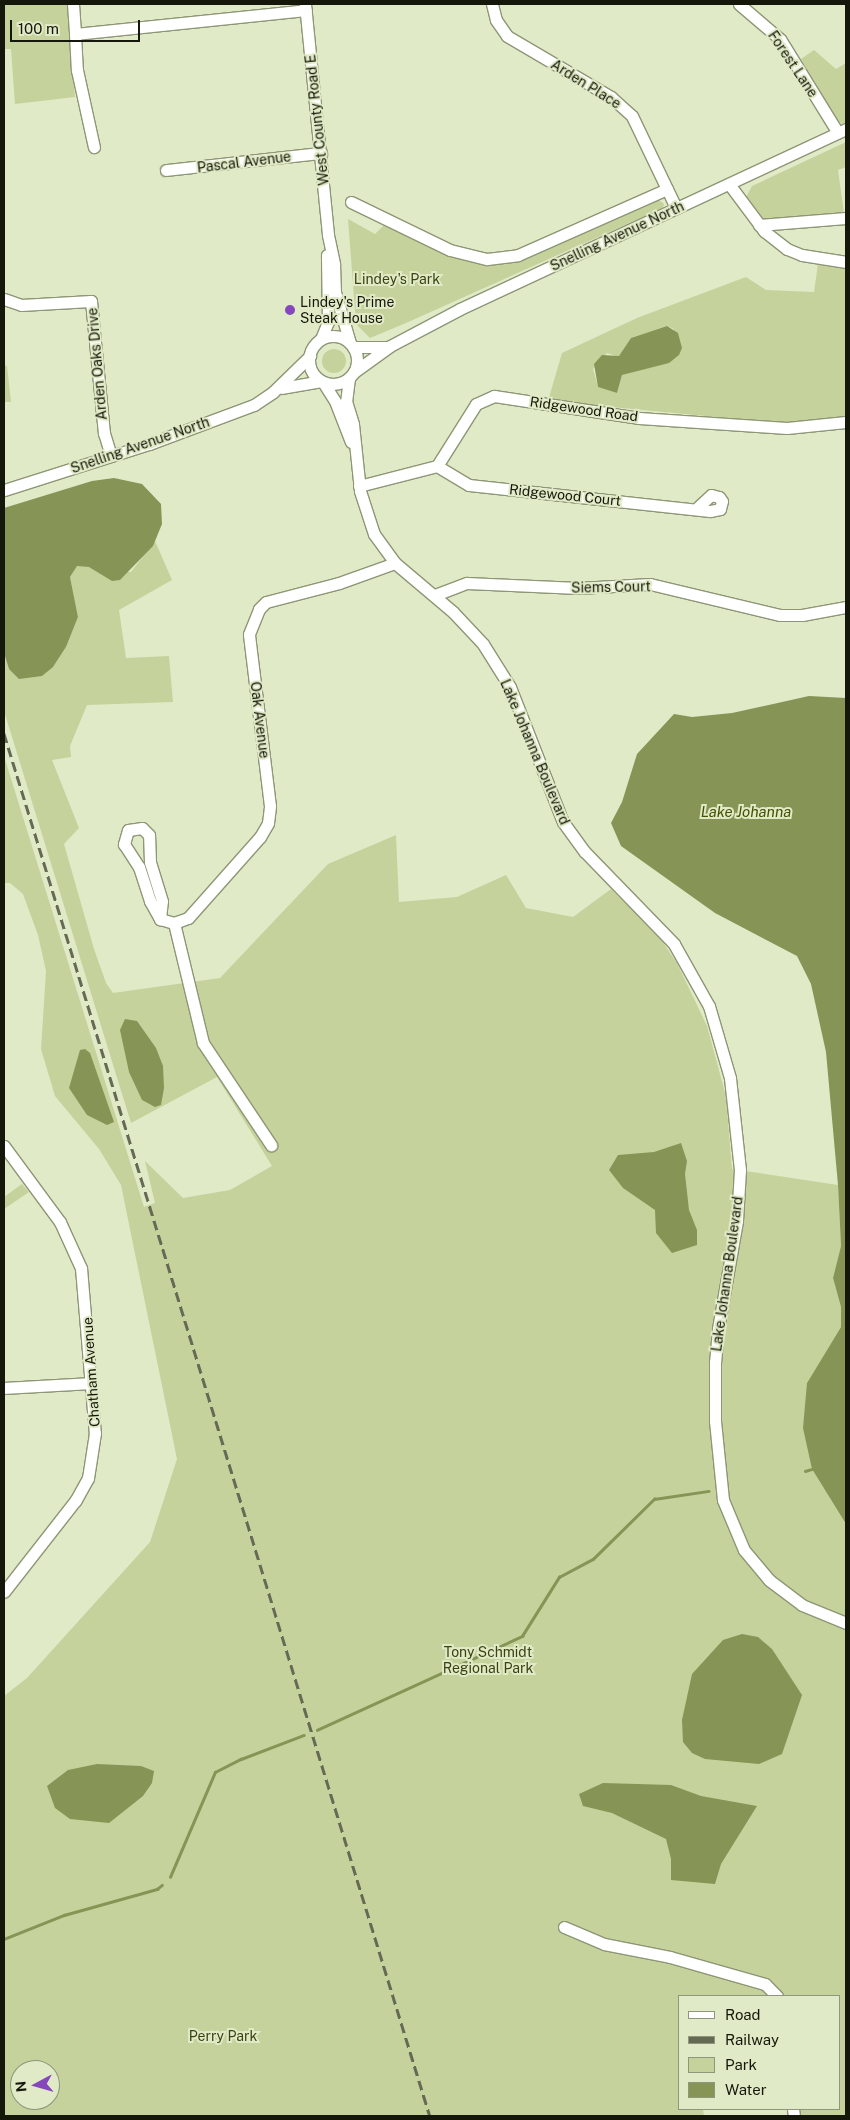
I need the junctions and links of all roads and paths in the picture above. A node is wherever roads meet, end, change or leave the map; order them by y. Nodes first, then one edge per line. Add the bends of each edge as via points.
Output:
1 (73, 4) edge
2 (492, 4) edge
3 (739, 4) edge
4 (305, 7) edge
5 (75, 34) junction
6 (842, 131) edge
7 (94, 147) dead end
8 (321, 153) junction
9 (166, 170) dead end
10 (729, 184) junction
11 (667, 189) junction
12 (351, 202) dead end
13 (676, 208) junction
14 (846, 218) edge
15 (759, 225) junction
16 (328, 235) junction
17 (846, 262) edge
18 (4, 298) edge
19 (321, 340) junction
20 (352, 345) junction
21 (390, 346) junction
22 (310, 356) junction
23 (352, 375) junction
24 (321, 381) junction
25 (273, 392) junction
26 (846, 422) edge
27 (354, 449) junction
28 (111, 456) junction
29 (437, 466) junction
30 (359, 486) junction
31 (4, 490) edge
32 (698, 507) dead end
33 (395, 563) junction
34 (435, 595) junction
35 (846, 607) edge
36 (160, 918) junction
37 (174, 923) junction
38 (271, 1145) dead end
39 (4, 1146) edge
40 (91, 1382) junction
41 (4, 1388) edge
42 (4, 1592) edge
43 (846, 1623) edge
44 (564, 1927) dead end
45 (776, 1995) edge

1 - 5 street
2 - 11 street, Arden Place via 496,20 507,36 625,109 638,126
3 - 6 street, Forest Lane via 780,39
4 - 5 street
4 - 8 street, West County Road E
5 - 7 street via 78,70
6 - 10 street, Snelling Avenue North
8 - 9 street, Pascal Avenue
8 - 16 street, West County Road E
10 - 13 street, Snelling Avenue North
10 - 15 street
11 - 12 street, Snelling Avenue North via 518,255 487,259 450,250
11 - 13 street, Arden Place
13 - 21 street, Snelling Avenue North via 460,309
14 - 15 street
15 - 17 street via 787,249 802,255
16 - 19 street, West County Road E via 328,322
16 - 20 street, West County Road E via 334,264 334,292
18 - 28 street, Arden Oaks Drive via 21,304 91,301 104,433
19 - 20 street via 336,336
19 - 22 street
20 - 21 street, Snelling Avenue North via 375,350
20 - 23 street via 357,357
21 - 23 street, Snelling Avenue North
22 - 24 street via 310,368
22 - 25 street, Snelling Avenue North
23 - 24 street via 335,384
23 - 27 street, Lake Johanna Boulevard via 346,401 354,424
24 - 25 street, Snelling Avenue North via 296,383
24 - 27 street, Lake Johanna Boulevard via 334,400
25 - 28 street, Snelling Avenue North via 254,405
26 - 29 street, Ridgewood Road via 787,428 639,418 494,396 476,404
27 - 30 street, Lake Johanna Boulevard
28 - 31 street, Snelling Avenue North
29 - 30 street
29 - 32 street, Ridgewood Court via 469,484
30 - 33 street, Lake Johanna Boulevard via 374,534
33 - 34 street, Lake Johanna Boulevard
33 - 37 street, Oak Avenue via 339,583 266,602 259,610 249,634 270,806 268,823 260,837 188,918
34 - 35 street, Siems Court via 467,583 578,588 644,584 780,614 802,615
34 - 43 street, Lake Johanna Boulevard via 469,628 496,663 510,688 557,809 572,835 674,944 709,1006 730,1078 740,1170 737,1221 715,1362 715,1422 723,1500 744,1550 769,1580 802,1605
36 - 36 street via 162,901 150,862 149,835 142,828 133,828 126,834 124,844 139,867 150,901
36 - 37 street
37 - 38 street via 204,1043
39 - 40 street, Chatham Avenue via 60,1222 76,1251 84,1286
40 - 41 street
40 - 42 street, Chatham Avenue via 95,1433 88,1478 75,1502
44 - 45 street via 604,1944 670,1957 750,1979 765,1984

